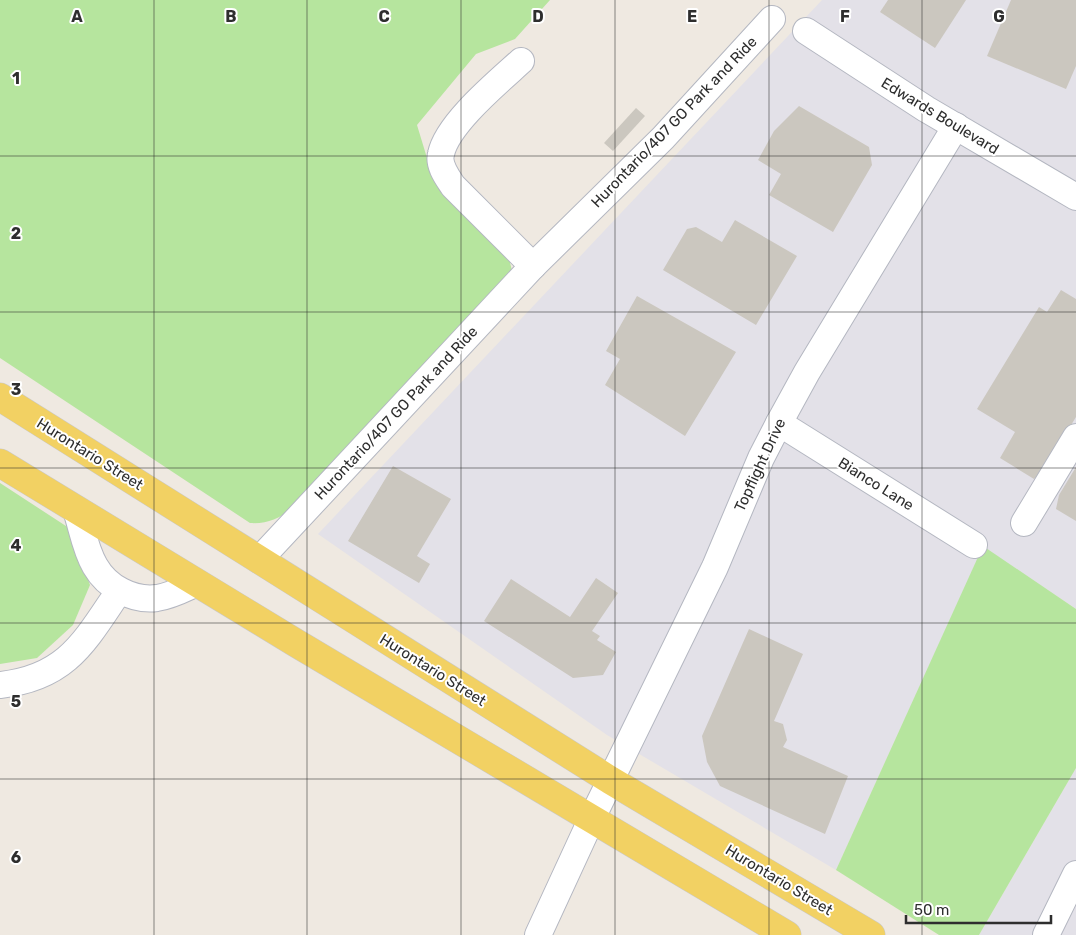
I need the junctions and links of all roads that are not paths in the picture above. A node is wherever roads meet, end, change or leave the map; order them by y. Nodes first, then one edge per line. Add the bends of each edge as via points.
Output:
1 (772, 19) dead end
2 (806, 31) dead end
3 (521, 61) dead end
4 (956, 126) junction
5 (1076, 197) edge
6 (533, 266) junction
7 (0, 397) edge
8 (779, 423) junction
9 (1076, 437) edge
10 (0, 463) edge
11 (76, 510) junction
12 (1024, 523) dead end
13 (974, 545) dead end
14 (259, 560) junction
15 (197, 583) junction
16 (120, 591) junction
17 (0, 685) edge
18 (610, 780) junction
19 (592, 818) junction
20 (1076, 874) edge
21 (538, 935) edge
22 (787, 935) edge
23 (871, 935) edge
24 (1046, 935) edge

1 - 6 street, Hurontario/407 GO Park and Ride via 664,138
2 - 4 street, Edwards Boulevard
3 - 6 street via 452,129 440,155 444,173 453,186
4 - 5 street, Edwards Boulevard
4 - 8 street, Topflight Drive
6 - 14 street, Hurontario/407 GO Park and Ride
7 - 14 main road, Hurontario Street
8 - 13 street, Bianco Lane
8 - 18 street, Topflight Drive via 715,567
9 - 12 street
10 - 11 main road
11 - 15 main road
11 - 16 street via 94,565 105,580
14 - 18 main road, Hurontario Street
15 - 16 street via 157,598 138,597
15 - 19 main road
16 - 17 street via 85,641 65,662 40,676
18 - 19 street, Topflight Drive
18 - 23 main road, Hurontario Street
19 - 21 street, Topflight Drive
19 - 22 main road
20 - 24 street

